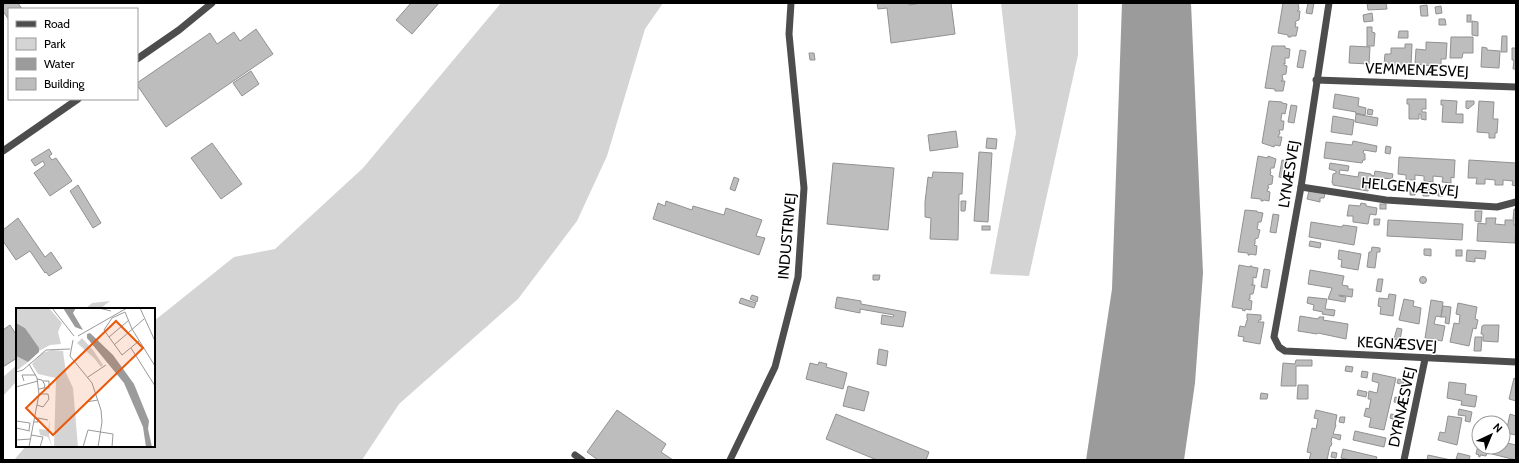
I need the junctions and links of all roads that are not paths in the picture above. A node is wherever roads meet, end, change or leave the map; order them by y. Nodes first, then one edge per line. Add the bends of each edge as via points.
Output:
1 (212, 3) edge
2 (791, 3) edge
3 (1329, 3) edge
4 (138, 58) edge
5 (1316, 80) junction
6 (1516, 87) edge
7 (77, 100) edge
8 (3, 151) edge
9 (1301, 187) junction
10 (1516, 202) edge
11 (1279, 347) joint
12 (1425, 359) junction
13 (1516, 362) edge
14 (575, 455) dead end
15 (582, 460) edge
16 (730, 460) edge
17 (1404, 460) edge

1 - 4 street
2 - 16 street, INDUSTRIVEJ via 789,34 804,188 798,277 775,367
3 - 5 street, LYNÆSVEJ
5 - 6 street, VEMMENÆSVEJ
5 - 9 street, LYNÆSVEJ
7 - 8 street
9 - 10 street, HELGENÆSVEJ via 1386,200 1497,206
9 - 11 street, LYNÆSVEJ via 1274,337
11 - 12 street, KEGNÆSVEJ via 1285,352
12 - 13 street, KEGNÆSVEJ
12 - 17 street, DYRNÆSVEJ
14 - 15 street

